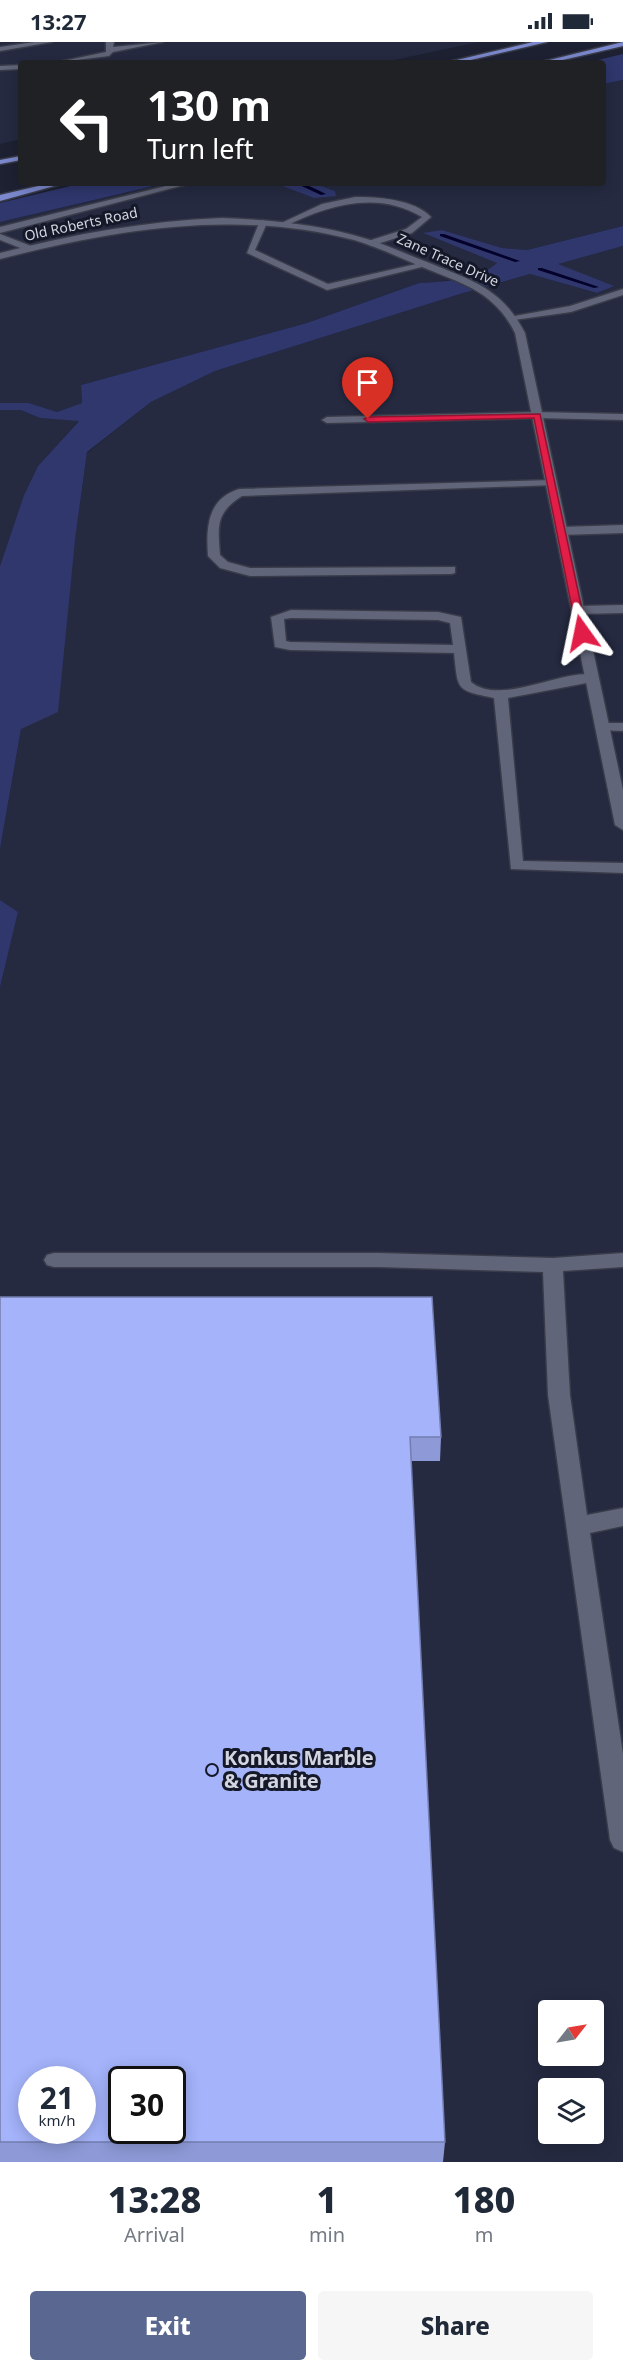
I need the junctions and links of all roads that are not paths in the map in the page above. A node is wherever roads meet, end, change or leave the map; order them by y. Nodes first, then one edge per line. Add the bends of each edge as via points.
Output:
1 (48, 42) edge
2 (159, 42) edge
3 (543, 42) edge
4 (623, 44) edge
5 (110, 46) edge
6 (0, 49) edge
7 (74, 60) edge
8 (462, 60) edge
9 (554, 60) edge
10 (18, 67) edge
11 (0, 68) edge
12 (18, 158) edge
13 (0, 161) edge
14 (49, 186) edge
15 (176, 186) edge
16 (0, 198) edge
17 (205, 221) joint
18 (263, 223) junction
19 (281, 225) junction
20 (0, 231) edge
21 (0, 237) edge
22 (371, 243) junction
23 (28, 248) junction
24 (0, 256) edge
25 (425, 264) junction
26 (623, 292) edge
27 (514, 317) junction
28 (537, 416) junction
29 (623, 417) edge
30 (327, 420) dead end
31 (551, 483) junction
32 (623, 529) edge
33 (561, 531) junction
34 (451, 570) dead end
35 (623, 609) edge
36 (578, 610) junction
37 (458, 648) junction
38 (592, 678) junction
39 (501, 695) junction
40 (602, 727) junction
41 (623, 727) edge
42 (619, 785) edge
43 (623, 825) edge
44 (623, 868) edge
45 (54, 1260) dead end
46 (623, 1260) edge
47 (553, 1265) junction
48 (623, 1517) edge
49 (578, 1526) junction
50 (623, 1840) edge

1 - 6 street
2 - 5 street
3 - 8 highway
4 - 9 highway
5 - 7 street via 109,54
10 - 11 street
12 - 13 highway
14 - 16 highway
15 - 20 street
17 - 18 street, Zane Trace Drive
17 - 23 street, Old Roberts Road via 129,226
18 - 19 street, Zane Trace Drive
18 - 25 street via 250,251 327,287
19 - 22 street, Zane Trace Drive
19 - 22 street via 320,208 367,197 427,217 421,225
21 - 23 street
22 - 25 street, Zane Trace Drive
23 - 24 street, Old Roberts Road
25 - 27 street, Zane Trace Drive via 482,289 507,306
26 - 27 street via 571,309
27 - 28 street, Zane Trace Drive
28 - 29 street
28 - 30 street
28 - 31 street, Zane Trace Drive
31 - 33 street, Zane Trace Drive
31 - 34 street via 250,492 223,502 215,513 214,556 224,565 242,569
32 - 33 street
33 - 36 street, Zane Trace Drive
35 - 36 street
36 - 38 street, Zane Trace Drive
37 - 37 street via 290,646 280,644 277,617 438,616 456,620
37 - 39 street via 464,683 471,689
38 - 39 street
38 - 40 street, Zane Trace Drive
39 - 44 street via 516,866
40 - 41 street
40 - 42 street, Zane Trace Drive
42 - 43 street, Zane Trace Drive
45 - 47 street via 379,1260
46 - 47 street
47 - 49 street via 559,1395
48 - 49 street
49 - 50 street

